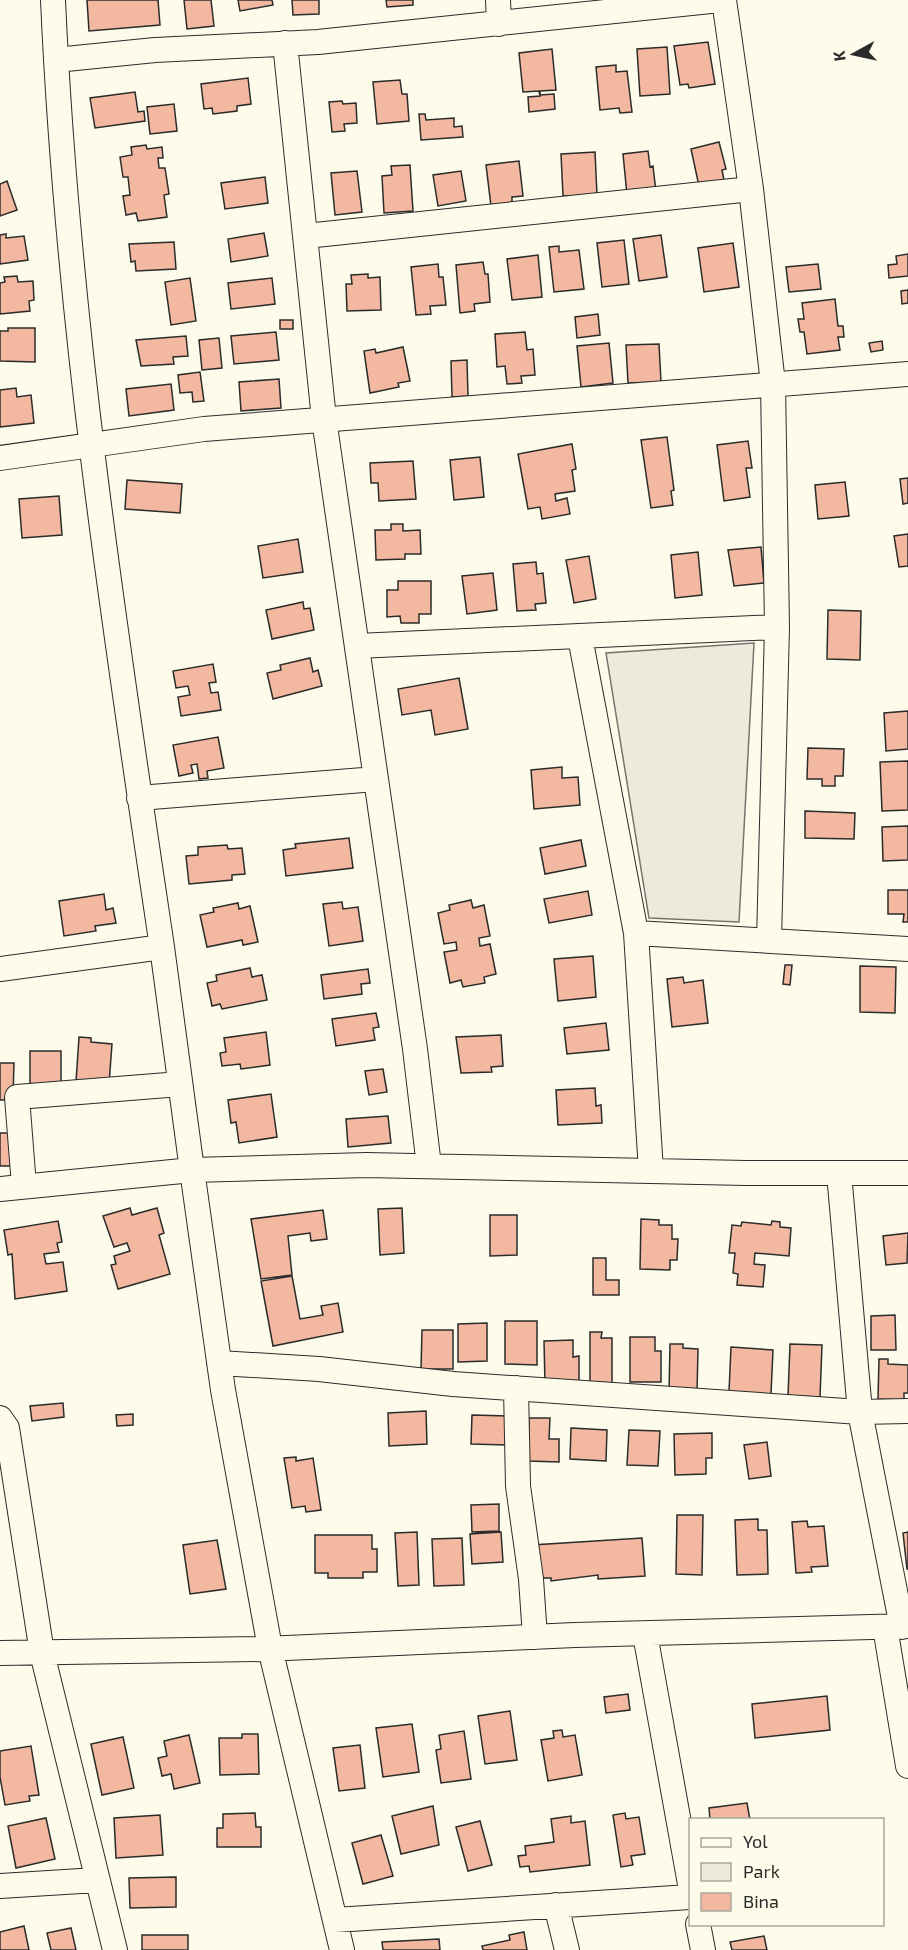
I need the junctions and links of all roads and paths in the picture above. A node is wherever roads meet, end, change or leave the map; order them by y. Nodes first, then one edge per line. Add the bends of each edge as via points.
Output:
1 (54, 0) edge
2 (498, 0) edge
3 (722, 0) edge
4 (499, 24) junction
5 (285, 43) junction
6 (56, 60) junction
7 (751, 189) junction
8 (306, 236) junction
9 (908, 375) edge
10 (773, 384) junction
11 (324, 419) junction
12 (90, 447) junction
13 (0, 458) edge
14 (777, 627) junction
15 (580, 637) junction
16 (357, 646) junction
17 (376, 779) junction
18 (140, 798) junction
19 (636, 933) junction
20 (769, 941) junction
21 (162, 946) junction
22 (908, 949) edge
23 (0, 969) edge
24 (180, 1084) junction
25 (429, 1166) junction
26 (192, 1170) junction
27 (651, 1171) junction
28 (839, 1173) junction
29 (908, 1173) edge
30 (12, 1187) edge
31 (219, 1364) junction
32 (516, 1388) junction
33 (908, 1411) edge
34 (860, 1412) junction
35 (0, 1418) edge
36 (898, 1627) edge
37 (645, 1634) junction
38 (536, 1637) junction
39 (270, 1648) junction
40 (0, 1653) edge
41 (42, 1653) junction
42 (908, 1766) edge
43 (689, 1878) edge
44 (97, 1880) junction
45 (0, 1886) edge
46 (689, 1897) edge
47 (556, 1905) junction
48 (335, 1920) junction
49 (698, 1926) edge
50 (115, 1950) edge
51 (342, 1950) edge
52 (567, 1950) edge
53 (703, 1950) edge

1 - 6 street
2 - 4 street
3 - 4 street
3 - 7 street
4 - 5 street
5 - 6 street
5 - 8 street
6 - 12 street
7 - 8 street
7 - 10 street
8 - 11 street
9 - 10 street
10 - 11 street
10 - 14 street
11 - 12 street via 204,429
11 - 16 street
12 - 13 street
12 - 18 street
14 - 15 street
14 - 20 street
15 - 16 street
15 - 19 street
16 - 17 street
17 - 18 street
17 - 25 street
18 - 21 street
19 - 20 street
19 - 27 street
20 - 22 street
21 - 23 street
21 - 24 street
24 - 26 street
24 - 30 street via 17,1097
25 - 26 street
25 - 27 street
26 - 30 street
26 - 31 street
27 - 28 street
28 - 29 street
28 - 34 street
31 - 32 street via 319,1369
31 - 39 street
32 - 34 street
32 - 38 street via 518,1486
33 - 34 street
34 - 36 street
35 - 41 street via 7,1428
36 - 37 street
36 - 42 street
37 - 38 street
37 - 43 street
38 - 39 street
39 - 41 street
39 - 48 street
40 - 41 street
41 - 44 street
44 - 45 street
44 - 50 street
46 - 47 street
47 - 48 street
47 - 52 street
48 - 51 street
49 - 53 street

